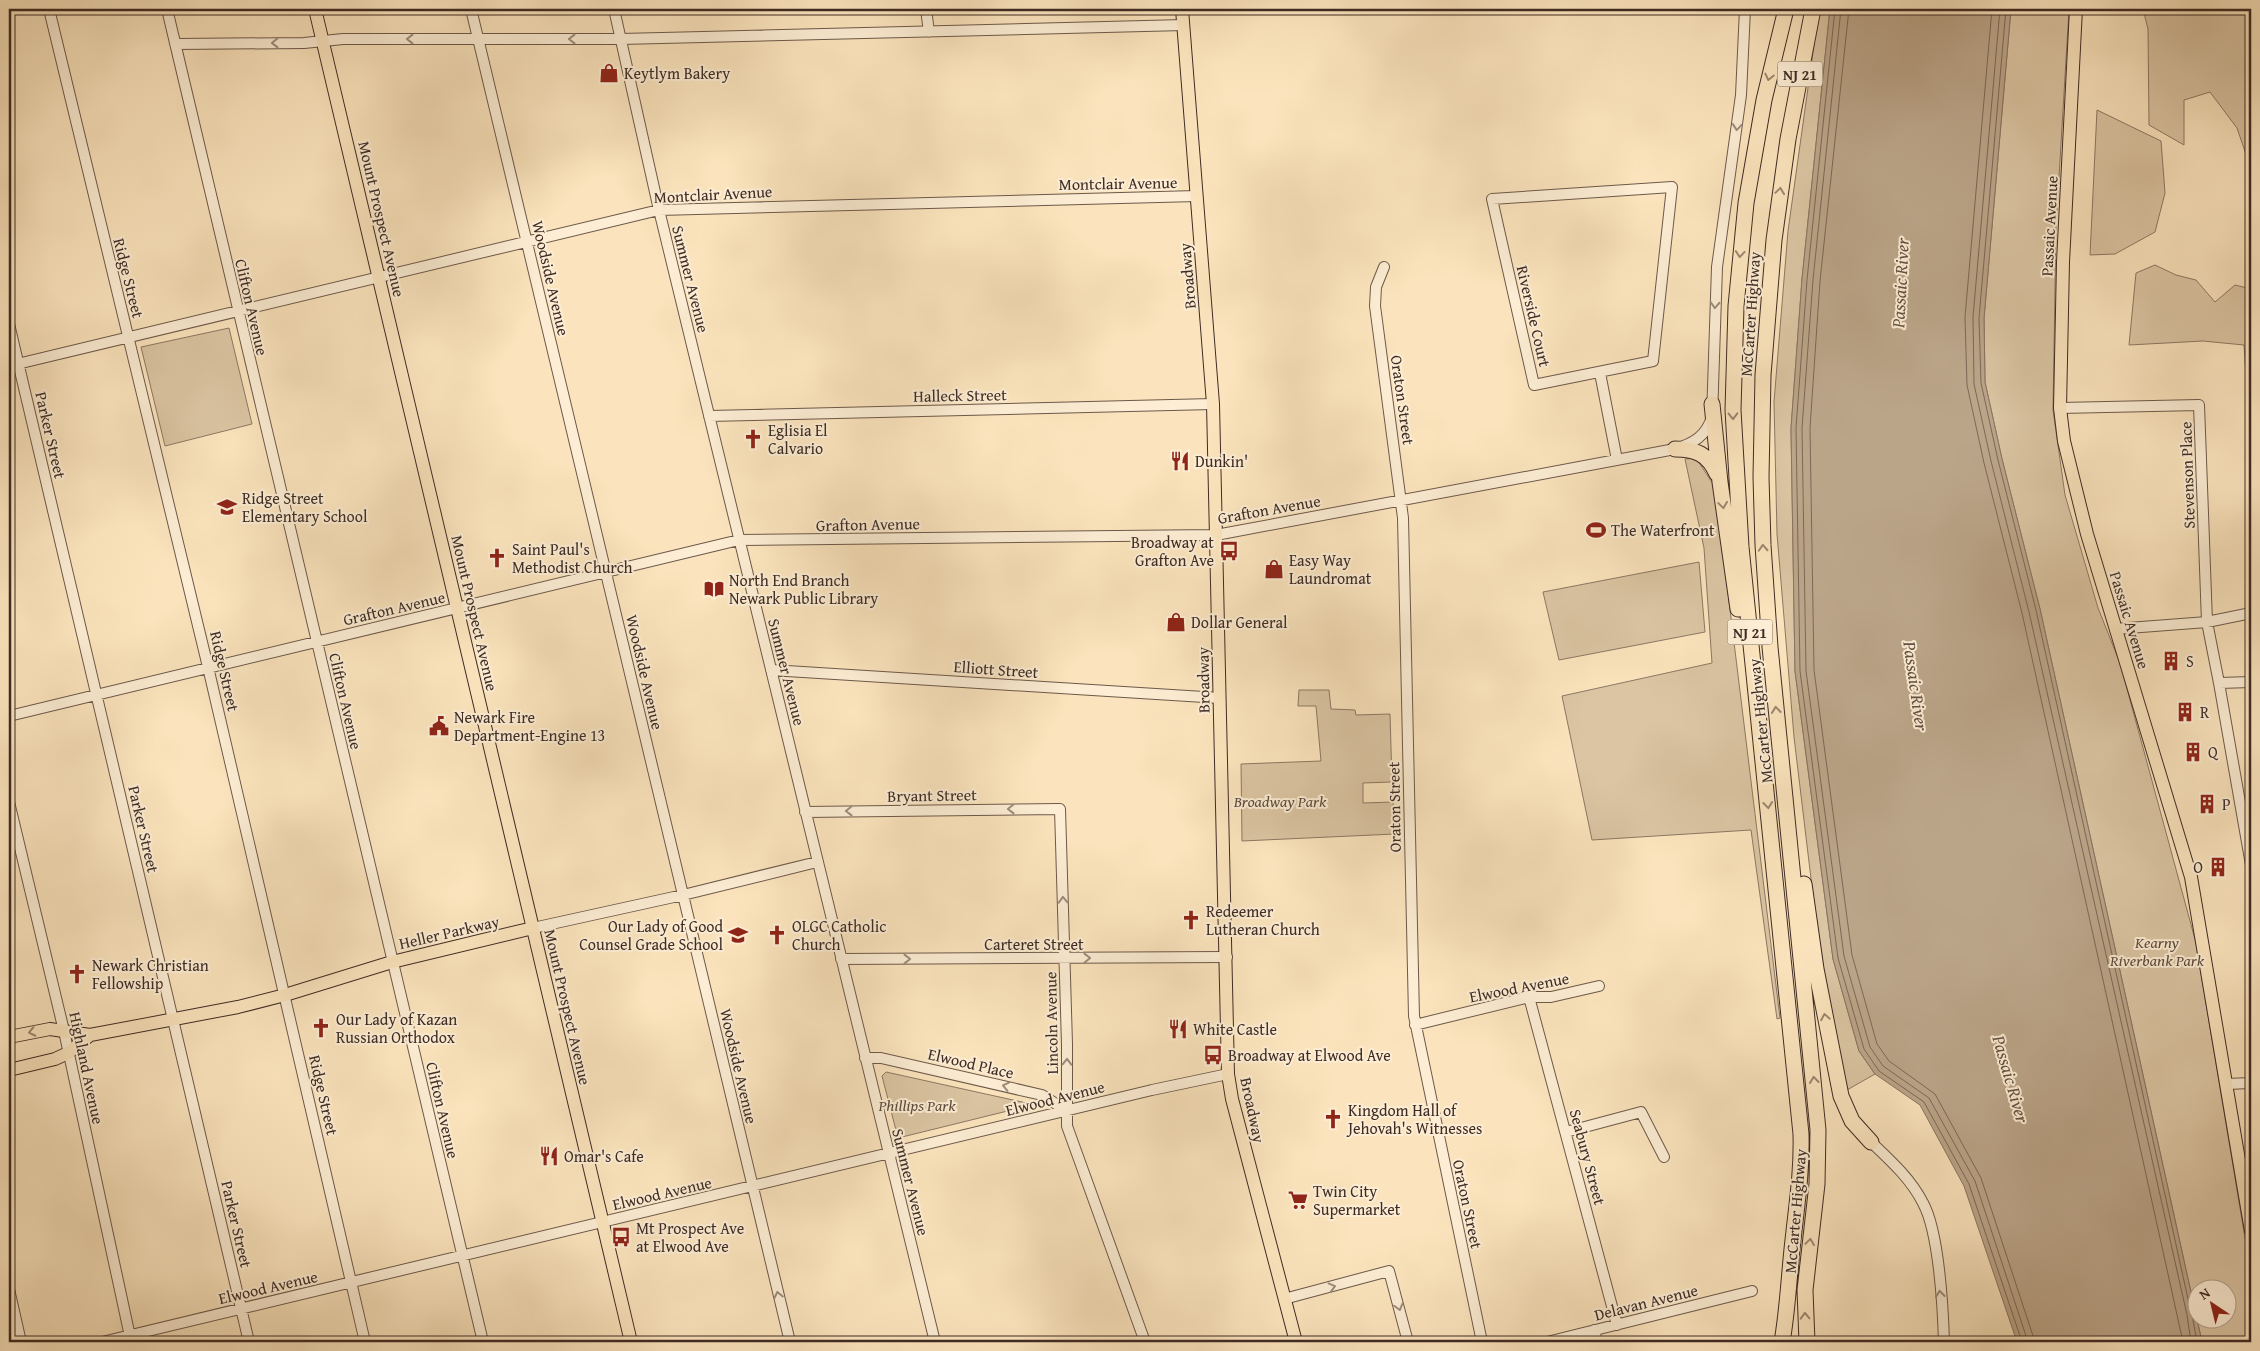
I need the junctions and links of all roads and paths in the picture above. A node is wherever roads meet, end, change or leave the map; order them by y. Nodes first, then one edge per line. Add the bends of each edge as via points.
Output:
1 (49, 9) edge
2 (167, 9) edge
3 (315, 9) edge
4 (471, 9) edge
5 (614, 9) edge
6 (926, 9) edge
7 (1182, 9) edge
8 (1744, 9) edge
9 (1786, 9) edge
10 (1802, 9) edge
11 (1813, 9) edge
12 (2076, 9) edge
13 (1184, 25) junction
14 (929, 32) junction
15 (621, 39) junction
16 (478, 40) junction
17 (324, 41) junction
18 (175, 44) junction
19 (1788, 139) junction
20 (1197, 196) junction
21 (658, 210) junction
22 (527, 242) junction
23 (1384, 267) dead end
24 (378, 276) junction
25 (237, 310) junction
26 (9, 324) edge
27 (128, 336) junction
28 (14, 364) edge
29 (1600, 373) junction
30 (1213, 404) junction
31 (1712, 404) junction
32 (2060, 408) junction
33 (709, 416) junction
34 (1675, 449) junction
35 (1617, 460) junction
36 (1720, 482) junction
37 (1401, 501) junction
38 (1216, 535) junction
39 (739, 540) junction
40 (606, 574) junction
41 (457, 609) junction
42 (2251, 613) edge
43 (2208, 622) junction
44 (2115, 629) junction
45 (317, 642) junction
46 (208, 667) junction
47 (770, 670) junction
48 (2251, 682) edge
49 (2218, 683) junction
50 (98, 695) junction
51 (1220, 698) junction
52 (9, 716) edge
53 (1759, 717) junction
54 (1778, 732) junction
55 (9, 802) edge
56 (1060, 809) joint
57 (805, 812) junction
58 (817, 862) junction
59 (2251, 865) edge
60 (683, 896) junction
61 (533, 928) junction
62 (1227, 956) junction
63 (841, 959) junction
64 (1064, 959) junction
65 (392, 962) junction
66 (1599, 986) dead end
67 (285, 995) junction
68 (1529, 997) junction
69 (173, 1020) junction
70 (1415, 1025) junction
71 (64, 1031) junction
72 (90, 1035) junction
73 (9, 1037) edge
74 (68, 1053) junction
75 (865, 1058) junction
76 (9, 1070) edge
77 (1228, 1074) junction
78 (2251, 1083) edge
79 (2227, 1084) junction
80 (1067, 1111) junction
81 (1566, 1132) junction
82 (1871, 1142) joint
83 (889, 1154) junction
84 (1664, 1158) dead end
85 (752, 1187) junction
86 (603, 1222) junction
87 (2251, 1230) edge
88 (462, 1256) junction
89 (352, 1282) junction
90 (9, 1290) edge
91 (1752, 1291) dead end
92 (1284, 1299) junction
93 (1788, 1304) junction
94 (241, 1309) junction
95 (1617, 1325) junction
96 (1594, 1330) junction
97 (131, 1339) edge
98 (21, 1342) edge
99 (102, 1342) edge
100 (249, 1342) edge
101 (365, 1342) edge
102 (483, 1342) edge
103 (631, 1342) edge
104 (790, 1342) edge
105 (935, 1342) edge
106 (1145, 1342) edge
107 (1296, 1342) edge
108 (1408, 1342) edge
109 (1482, 1342) edge
110 (1547, 1342) edge
111 (1597, 1342) edge
112 (1782, 1342) edge
113 (1790, 1342) edge
114 (1807, 1342) edge
115 (1944, 1342) edge

1 - 27 street, Ridge Street
2 - 18 street, Clifton Avenue
3 - 17 main road, Mount Prospect Avenue
4 - 16 street, Woodside Avenue
5 - 15 street, Summer Avenue
6 - 14 street
7 - 13 main road, Broadway
8 -> 31 street, McCarter Highway via 1742,88 1717,266
9 -> 53 highway, NJ 21 via 1762,108 1746,203 1738,272 1733,375 1738,504
10 - 19 highway
11 - 19 highway, McCarter Highway / NJ 21
12 - 32 main road, Passaic Avenue
13 - 14 street
13 - 20 main road, Broadway
14 - 15 street
15 -> 16 street
15 - 21 street, Summer Avenue
16 -> 17 street
16 - 22 street, Woodside Avenue
17 -> 18 street
17 - 24 main road, Mount Prospect Avenue
18 - 25 street, Clifton Avenue
54 -> 19 highway, McCarter Highway / NJ 21 via 1763,545 1761,409 1770,281
20 - 21 street, Montclair Avenue
20 - 30 main road, Broadway
21 - 22 street, Montclair Avenue
21 - 33 street, Summer Avenue
22 - 24 street, Montclair Avenue
22 - 40 street, Woodside Avenue
23 - 37 street, Oraton Street via 1376,287 1375,306
24 - 25 street, Montclair Avenue
24 - 41 main road, Mount Prospect Avenue
25 - 27 street, Montclair Avenue
25 - 45 street, Clifton Avenue
26 - 28 street, Parker Street
27 - 28 street, Montclair Avenue
27 - 46 street, Ridge Street
28 - 50 street, Parker Street
29 - 29 street, Riverside Court via 1653,361 1672,187 1492,199 1534,385
29 - 35 street
30 - 33 street, Halleck Street
30 - 38 main road, Broadway
31 - 34 street, Grafton Avenue via 1712,417 1704,434 1698,440
31 - 36 highway
32 - 43 street, Stevenson Place via 2199,405
32 - 44 main road, Passaic Avenue via 2072,475
33 - 39 street, Summer Avenue
34 - 35 street, Grafton Avenue
34 - 36 highway via 1703,454 1714,467
35 - 37 street, Grafton Avenue
36 -> 53 highway
37 - 38 street, Grafton Avenue
37 - 70 street, Oraton Street
38 - 39 street, Grafton Avenue
38 - 51 main road, Broadway
39 - 40 street, Grafton Avenue
39 - 47 street, Summer Avenue
40 - 41 street, Grafton Avenue
40 - 60 street, Woodside Avenue
41 - 45 street, Grafton Avenue
41 - 61 main road, Mount Prospect Avenue
42 - 43 street
43 - 44 street
43 - 49 street
44 - 79 main road, Passaic Avenue via 2191,877
45 - 46 street, Grafton Avenue
45 - 65 street, Clifton Avenue
46 - 50 street, Grafton Avenue
46 - 67 street, Ridge Street
47 - 51 street, Elliott Street
47 - 57 street, Summer Avenue
48 - 49 street
49 - 59 street
50 - 52 street, Grafton Avenue
50 - 69 street, Parker Street
51 - 62 main road, Broadway
53 -> 93 highway, NJ 21 via 1802,1134 1801,1183 1790,1261
82 -> 54 highway via 1852,1121 1838,1084
114 -> 54 highway, McCarter Highway / NJ 21 via 1805,1290 1817,1184 1818,1130
55 - 71 street, Highland Avenue
56 -> 57 street, Bryant Street
64 -> 56 street, Lincoln Avenue
57 - 58 street, Summer Avenue
58 - 60 street, Heller Parkway
58 - 63 street, Summer Avenue
60 - 61 street, Heller Parkway
60 - 85 street, Woodside Avenue
61 - 65 main road, Heller Parkway
61 - 86 main road, Mount Prospect Avenue
64 -> 62 street, Carteret Street
62 - 77 main road, Broadway
63 -> 64 street, Carteret Street
63 - 75 street, Summer Avenue
80 -> 64 street, Lincoln Avenue
65 - 67 main road, Heller Parkway
65 - 88 street, Clifton Avenue
66 - 68 street, Elwood Avenue via 1550,997
67 - 69 main road, Heller Parkway
67 - 89 street, Ridge Street
68 - 70 street, Elwood Avenue
68 - 81 street, Seabury Street
69 - 72 main road, Heller Parkway
69 - 94 street, Parker Street
70 - 109 street, Oraton Street
71 - 72 main road, Heller Parkway
71 -> 73 main road, Heller Parkway via 50,1028
71 - 74 street, Highland Avenue
72 - 74 main road, Heller Parkway
74 - 76 main road, Heller Parkway
74 - 97 street, Highland Avenue
80 -> 75 street, Elwood Place via 1042,1095 881,1058
75 - 83 street, Summer Avenue
77 - 80 street, Elwood Avenue
77 - 92 main road, Broadway
78 - 79 street
79 - 87 main road, Passaic Avenue
80 - 83 street, Elwood Avenue
80 - 106 street, Lincoln Avenue via 1069,1137
81 - 84 street via 1641,1112
81 - 95 street, Seabury Street
115 -> 82 street via 1940,1286 1929,1216 1904,1175
83 - 85 street, Elwood Avenue
83 - 105 street, Summer Avenue
85 - 86 street, Elwood Avenue
104 -> 85 street, Woodside Avenue
86 - 88 street, Elwood Avenue
86 - 103 main road, Mount Prospect Avenue
88 - 89 street, Elwood Avenue
88 - 102 street, Clifton Avenue
89 - 94 street, Elwood Avenue
89 - 101 street, Ridge Street
90 - 98 street
91 - 95 street, Delavan Avenue
92 - 107 main road, Broadway
92 -> 108 street via 1389,1271
93 - 112 highway
93 - 113 highway, NJ 21
94 - 97 street, Elwood Avenue
94 - 100 street, Parker Street
95 - 96 street, Delavan Avenue
96 - 110 street, Delavan Avenue
96 - 111 street
97 - 99 street, Elwood Avenue

